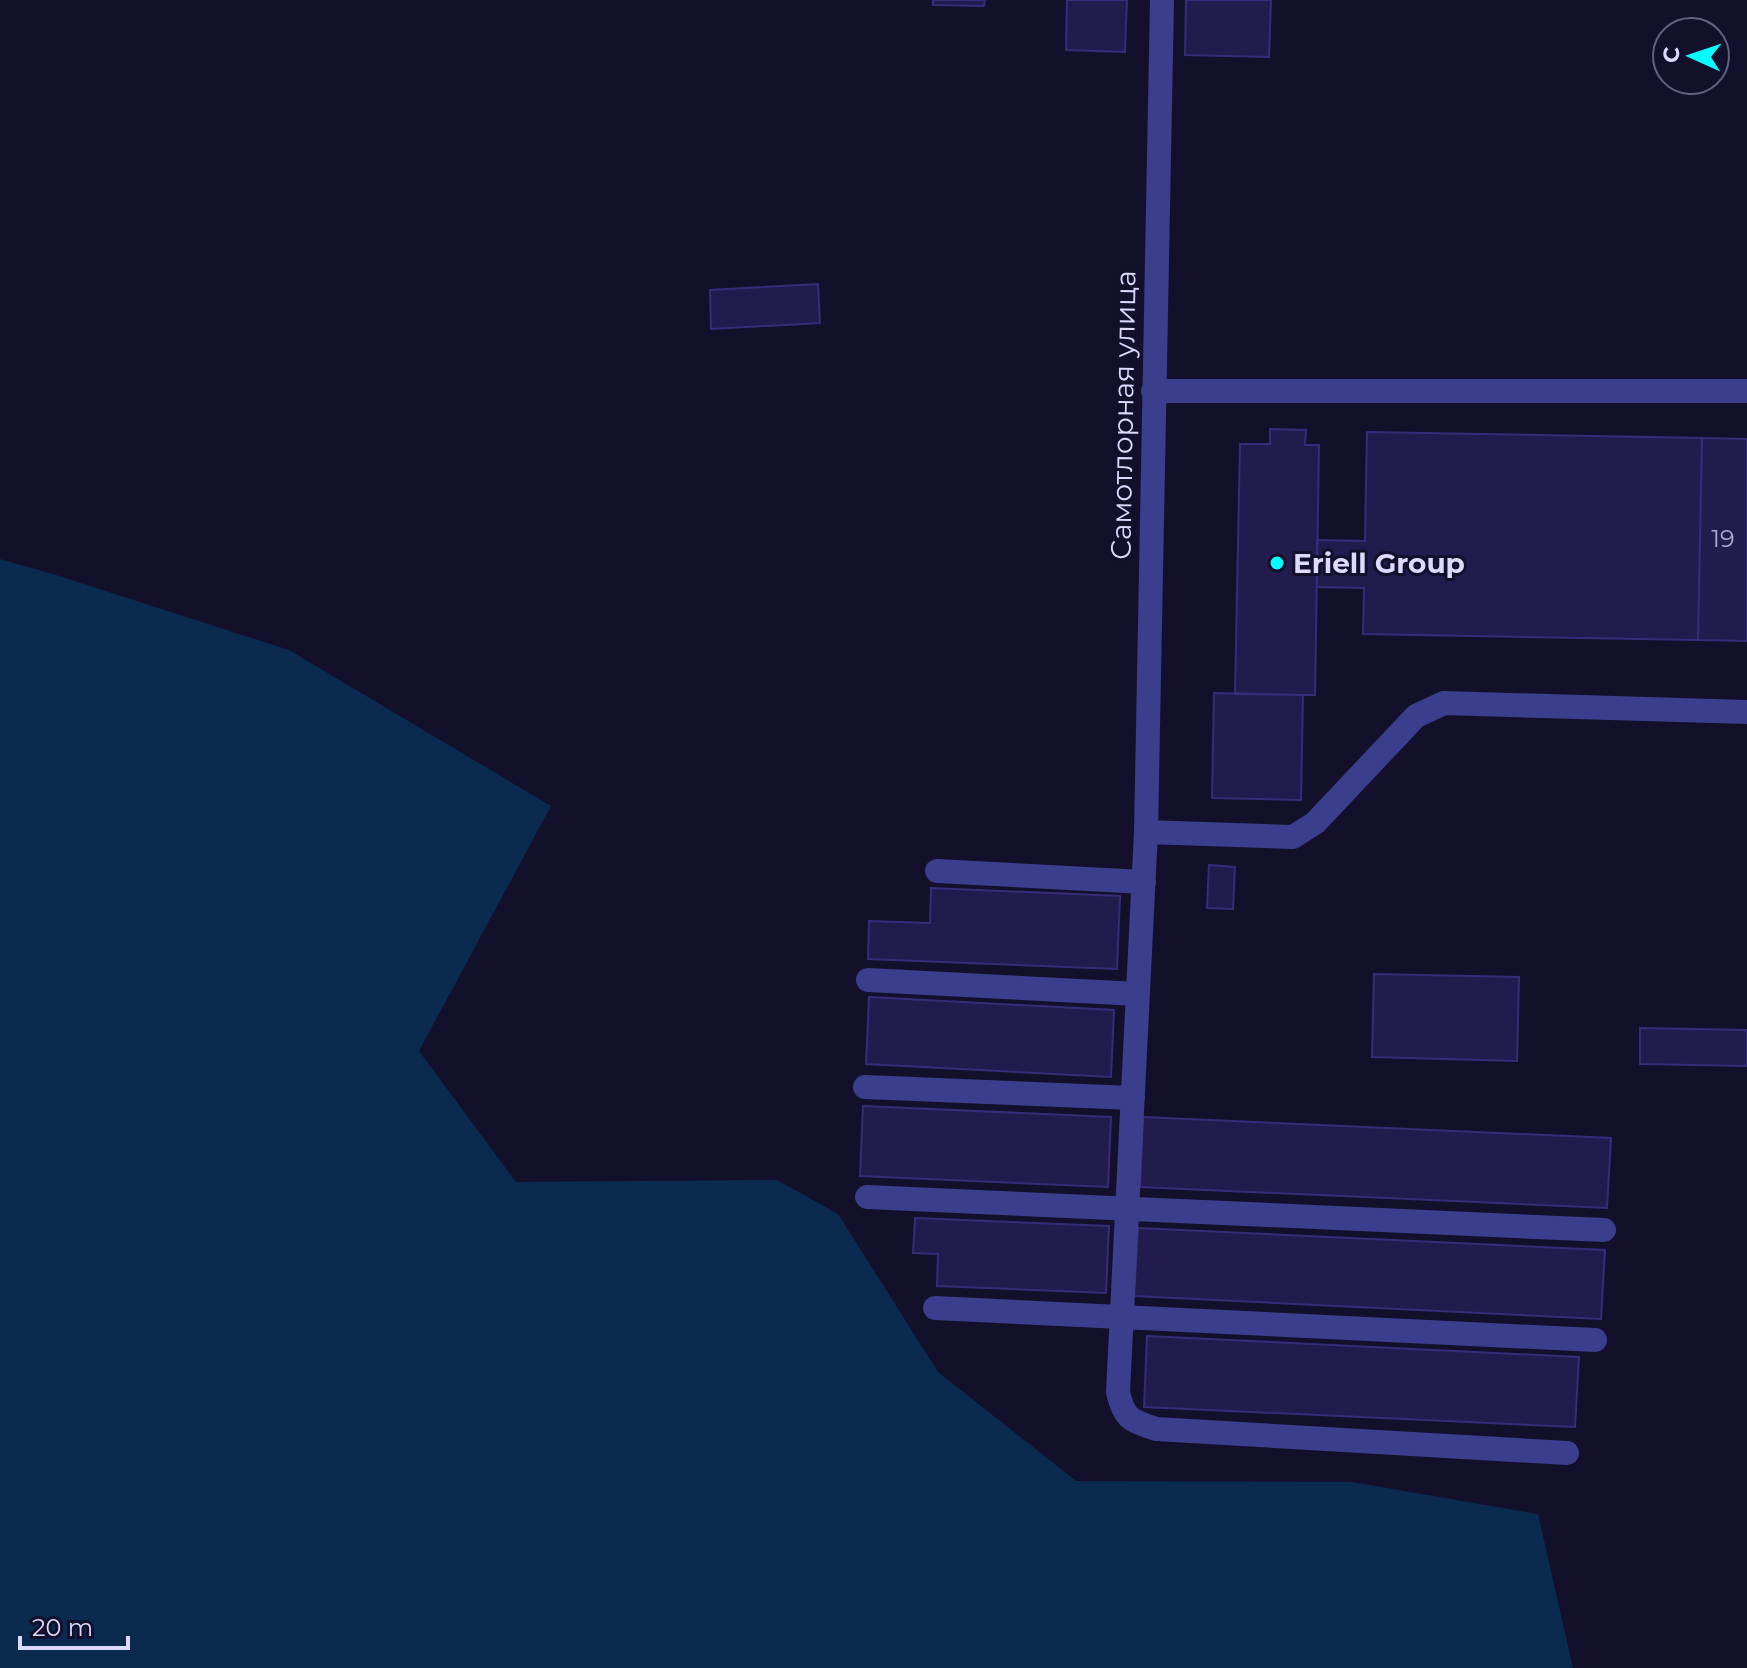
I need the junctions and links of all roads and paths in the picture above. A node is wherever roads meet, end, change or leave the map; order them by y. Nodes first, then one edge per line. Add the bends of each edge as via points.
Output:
1 (1162, 0) edge
2 (1153, 391) junction
3 (1747, 391) edge
4 (1747, 712) edge
5 (1146, 832) junction
6 (937, 871) dead end
7 (1144, 882) junction
8 (868, 980) dead end
9 (1138, 994) junction
10 (865, 1087) dead end
11 (1133, 1098) junction
12 (867, 1197) dead end
13 (1127, 1208) junction
14 (1604, 1230) dead end
15 (935, 1308) dead end
16 (1122, 1317) junction
17 (1595, 1340) dead end
18 (1567, 1453) dead end

1 - 2 street, Самотлорная улица
2 - 3 street
2 - 5 street, Самотлорная улица
4 - 5 street via 1444,703 1416,716 1315,823 1293,837
5 - 7 street, Самотлорная улица
6 - 7 street
7 - 9 street, Самотлорная улица
8 - 9 street
9 - 11 street, Самотлорная улица
10 - 11 street
11 - 13 street, Самотлорная улица
12 - 13 street
13 - 14 street
13 - 16 street, Самотлорная улица
15 - 16 street
16 - 17 street
16 - 18 street, Самотлорная улица via 1122,1411 1156,1429

